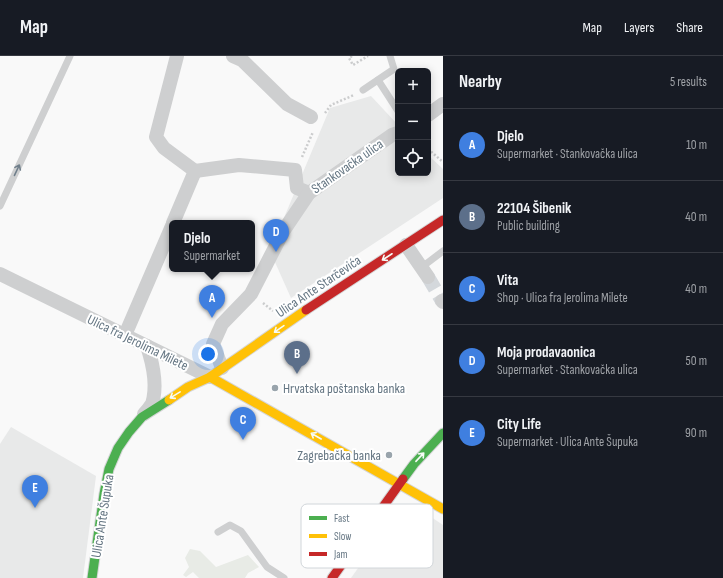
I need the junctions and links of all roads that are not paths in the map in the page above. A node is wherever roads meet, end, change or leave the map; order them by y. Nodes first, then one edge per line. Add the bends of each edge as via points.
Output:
1 (70, 56) edge
2 (177, 56) edge
3 (233, 56) edge
4 (390, 56) edge
5 (378, 80) junction
6 (363, 90) road end
7 (443, 104) edge
8 (395, 106) edge
9 (431, 113) edge
10 (316, 120) road end
11 (395, 134) edge
12 (196, 171) junction
13 (309, 192) junction
14 (0, 206) edge
15 (174, 220) edge
16 (443, 220) edge
17 (169, 233) edge
18 (406, 245) junction
19 (443, 251) edge
20 (425, 272) joint
21 (0, 274) edge
22 (126, 335) junction
23 (147, 346) junction
24 (222, 368) junction
25 (210, 377) junction
26 (142, 417) junction
27 (443, 433) edge
28 (398, 484) junction
29 (384, 504) edge
30 (443, 509) edge
31 (218, 532) dead end
32 (339, 568) edge
33 (92, 578) edge
34 (284, 578) edge
35 (332, 578) edge

14 -> 1 lane
2 - 12 street via 156,137 164,148
3 - 10 street via 242,60 287,104
4 - 5 lane via 394,69
5 - 6 lane
5 - 8 lane
7 - 9 street
11 - 13 street, Stankovačka ulica
12 - 13 street via 239,165 296,170 297,188
12 - 15 street
13 - 24 street, Stankovačka ulica via 284,230 251,294 222,324 213,344
16 - 18 main road, Ulica Ante Starčevića
17 - 22 street
18 - 20 street
18 -> 24 main road, Ulica Ante Starčevića
19 - 20 lane
21 - 22 street, Ulica fra Jerolima Milete
22 - 23 street, Ulica fra Jerolima Milete
23 - 25 street, Ulica fra Jerolima Milete
23 - 26 street, Ulica Ante Šupuka via 154,371 154,387 152,404
24 - 25 main road, Ulica Ante Starčevića
25 -> 26 main road, Ulica Ante Šupuka via 188,387
28 -> 25 main road, Ulica fra Jerolima Milete
26 - 33 main road, Ulica Ante Šupuka via 118,448 109,470
28 -> 27 main road
28 - 29 main road
28 - 30 main road, Ulica fra Jerolima Milete
31 - 34 lane via 230,526 241,530 267,567
32 - 35 main road

